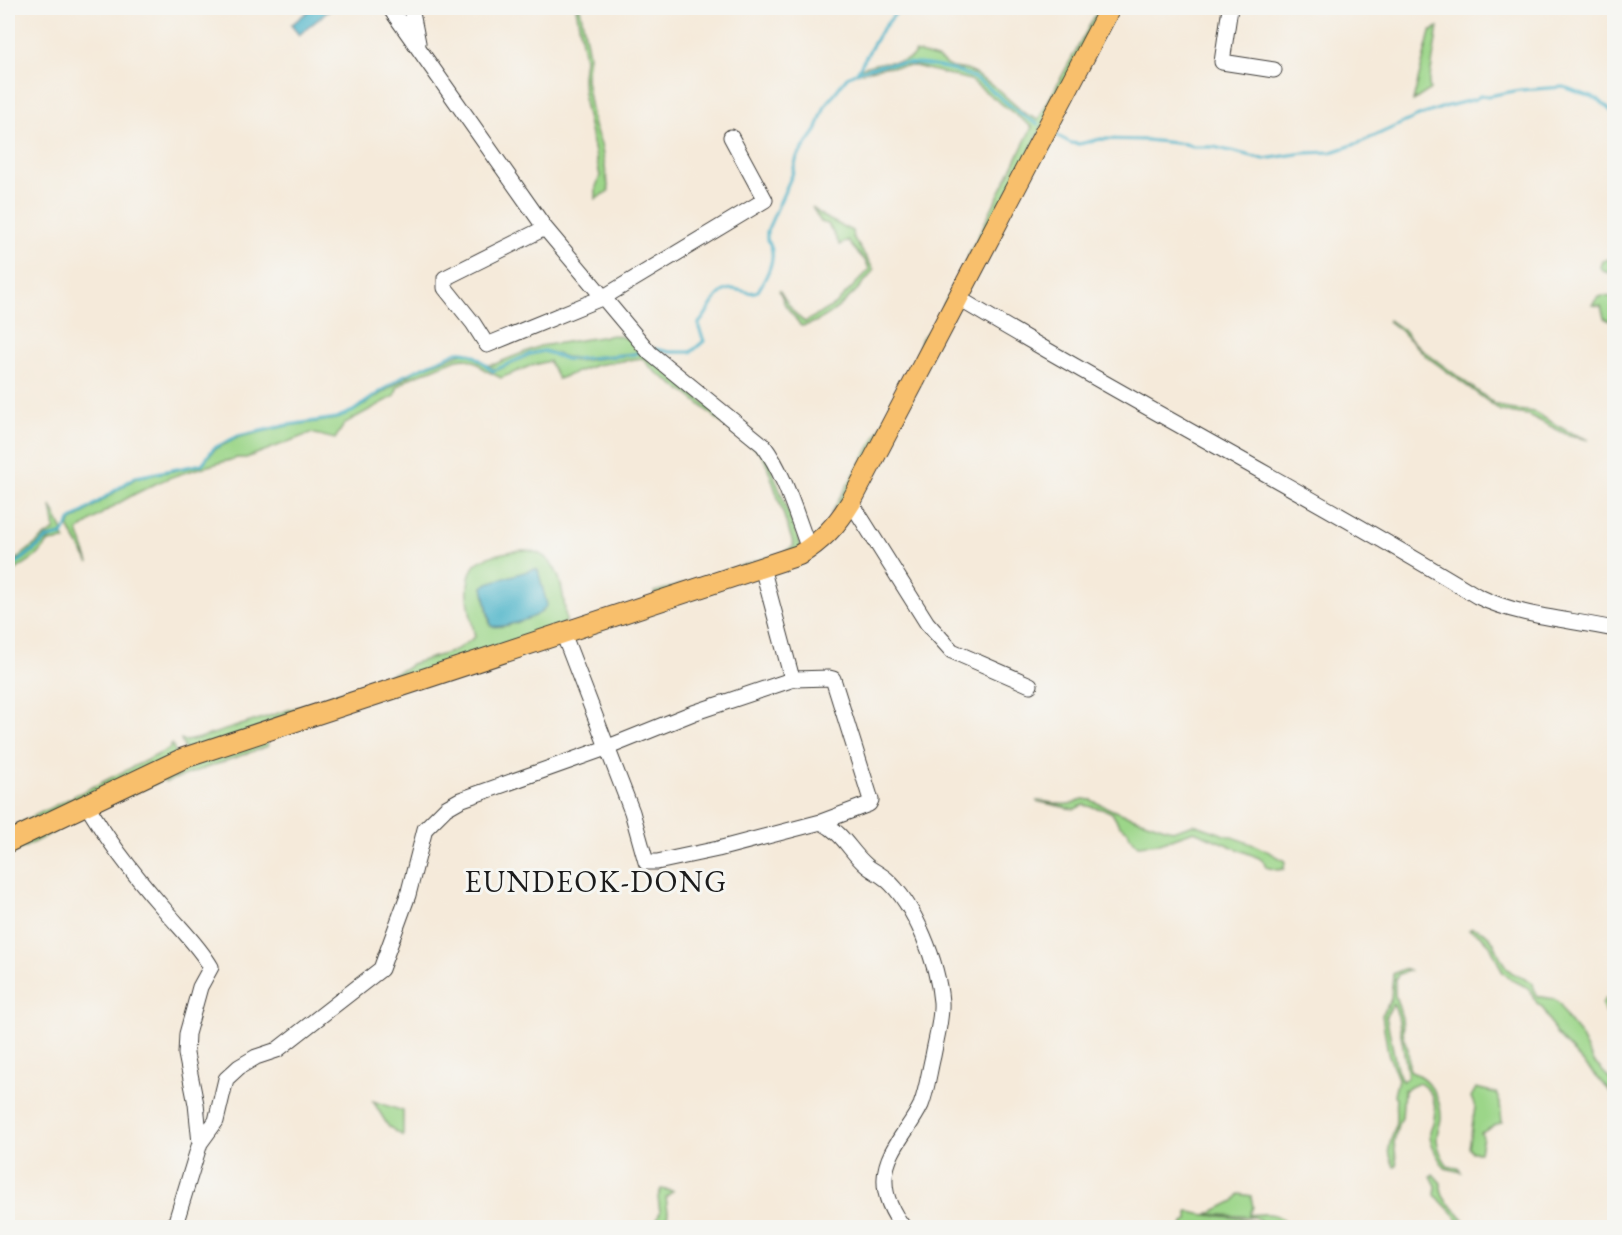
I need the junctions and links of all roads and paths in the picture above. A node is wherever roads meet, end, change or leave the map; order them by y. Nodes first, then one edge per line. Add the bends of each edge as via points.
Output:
1 (390, 8) edge
2 (411, 8) edge
3 (1110, 8) edge
4 (1230, 8) edge
5 (420, 52) junction
6 (1274, 70) dead end
7 (730, 137) dead end
8 (545, 228) junction
9 (604, 297) junction
10 (958, 298) junction
11 (851, 502) junction
12 (809, 549) junction
13 (762, 567) junction
14 (1614, 629) edge
15 (562, 633) junction
16 (794, 679) junction
17 (1029, 685) dead end
18 (606, 748) junction
19 (86, 803) junction
20 (822, 822) junction
21 (8, 842) edge
22 (200, 1143) junction
23 (174, 1227) edge
24 (904, 1227) edge

1 - 5 street
2 - 5 street
3 - 10 main road
4 - 6 street via 1222,63
5 - 8 street
7 - 9 street via 765,200
8 - 9 street
8 - 9 street via 445,278 445,288 487,345
9 - 12 street via 650,353 763,445
10 - 11 main road
10 - 14 street via 1477,596 1497,605
11 - 12 main road via 836,526
11 - 17 street via 927,623 952,651
12 - 13 main road
13 - 15 main road
13 - 16 street
15 - 18 street
15 - 19 main road via 184,758
16 - 18 street
16 - 20 street via 833,679 871,800
18 - 20 street via 632,812 646,862 718,849
18 - 22 street via 460,800 432,820 425,830 408,895 381,969 277,1050 256,1057 226,1079 216,1121
19 - 21 main road
19 - 22 street via 139,878 211,967 200,987 187,1034 186,1054
20 - 24 street via 842,837 866,865 887,879 902,898 925,940 937,980 941,1003 928,1080 913,1122 887,1164 885,1178 887,1197
22 - 23 street

